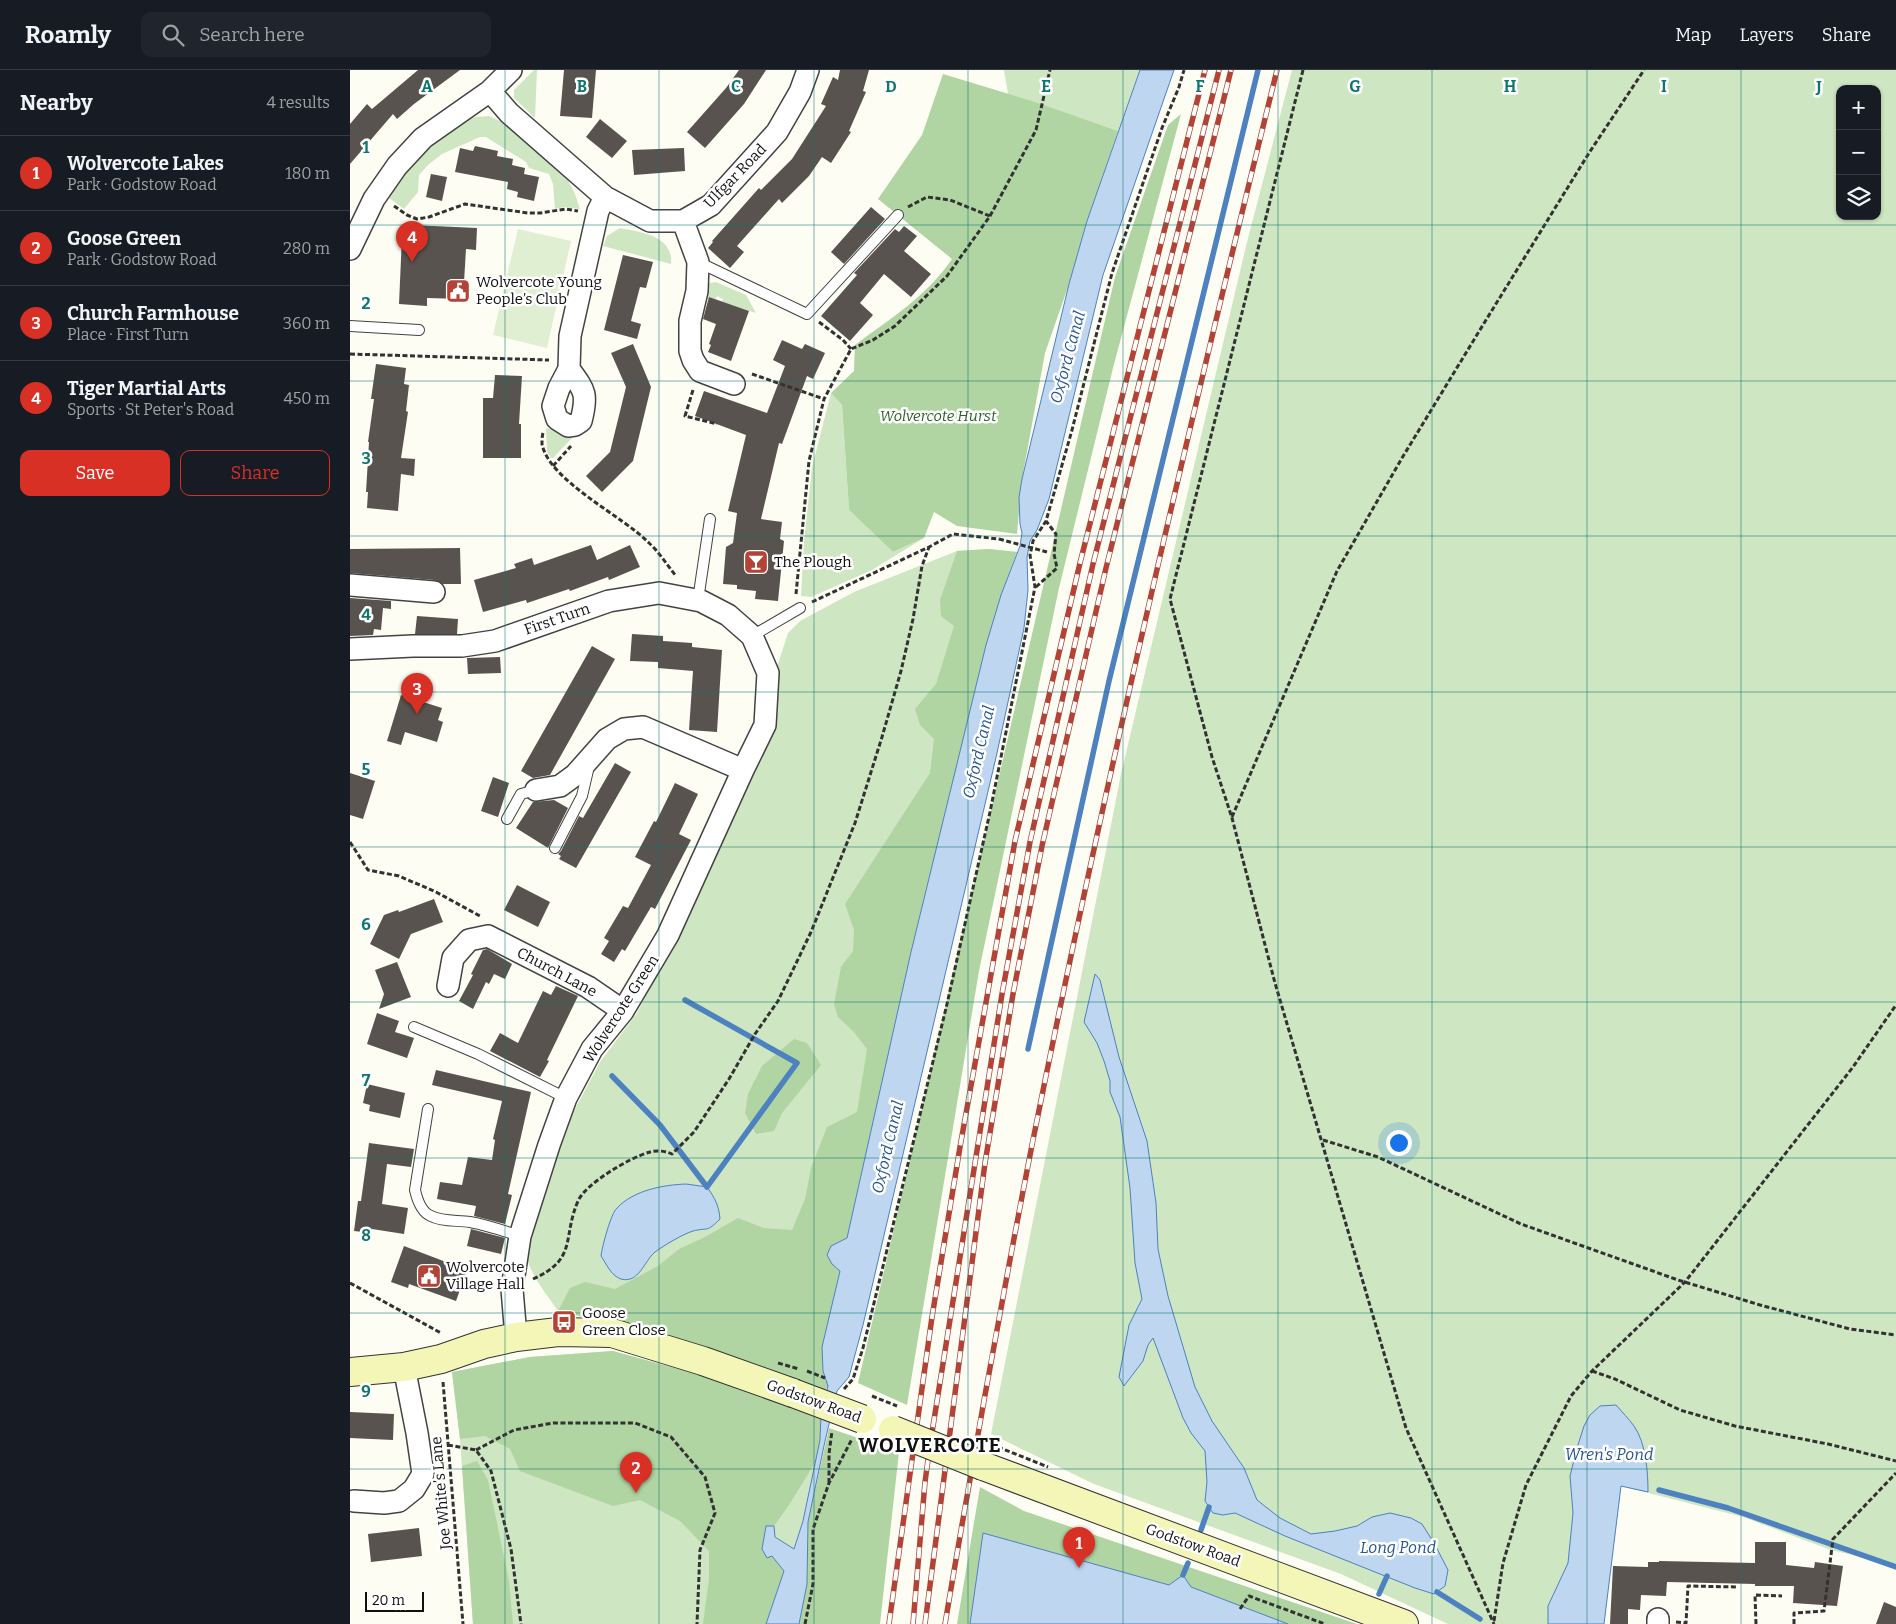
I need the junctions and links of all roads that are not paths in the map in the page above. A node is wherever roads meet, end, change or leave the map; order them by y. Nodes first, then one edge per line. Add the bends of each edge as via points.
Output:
1 (511, 70) edge
2 (808, 70) edge
3 (490, 92) junction
4 (605, 197) junction
5 (898, 215) road end
6 (683, 221) junction
7 (350, 249) edge
8 (698, 262) junction
9 (350, 326) edge
10 (419, 330) dead end
11 (568, 369) dead end
12 (734, 384) road end
13 (710, 519) dead end
14 (350, 585) edge
15 (434, 592) dead end
16 (696, 600) junction
17 (797, 610) road end
18 (752, 636) junction
19 (350, 649) edge
20 (593, 754) junction
21 (743, 770) junction
22 (536, 790) joint
23 (507, 820) dead end
24 (555, 848) dead end
25 (448, 986) dead end
26 (623, 1011) junction
27 (414, 1027) dead end
28 (566, 1098) junction
29 (428, 1109) dead end
30 (520, 1236) junction
31 (516, 1337) junction
32 (404, 1367) junction
33 (350, 1372) edge
34 (354, 1500) dead end
35 (1404, 1624) edge

1 - 3 street
2 - 6 street, Ulfgar Road via 800,92 777,132 711,205
3 - 4 street, Ulfgar Road
3 - 7 street via 423,138 397,166 374,199
4 - 6 street, Ulfgar Road via 650,221
4 - 11 street via 598,211 570,336
5 - 8 lane via 807,314
6 - 8 street
8 - 12 street via 697,291 690,321 690,350 700,371
9 - 10 lane
13 - 16 lane
14 - 15 street
16 - 18 street, First Turn via 728,615
16 - 19 street, First Turn via 659,593 608,601 495,641 462,646
17 - 18 lane
18 - 21 street, Wolvercote Green via 768,673 765,725
20 - 21 street via 607,739 624,729 643,727
20 - 22 street via 560,786
20 - 24 lane via 582,796
21 - 26 street, Wolvercote Green via 668,935
22 - 23 lane via 521,794
25 - 26 street, Church Lane via 453,958 485,926
26 - 28 street, Wolvercote Green via 592,1049
27 - 28 lane via 478,1054
28 - 30 street, Wolvercote Green
29 - 30 lane via 414,1190 424,1210 430,1216
30 - 31 street, Wolvercote Green via 512,1289
31 - 32 street, Godstow Road
31 - 35 street, Godstow Road, bridge via 558,1332 612,1333 703,1361
32 - 33 street, Godstow Road
32 - 34 street via 422,1474 414,1489 399,1501

